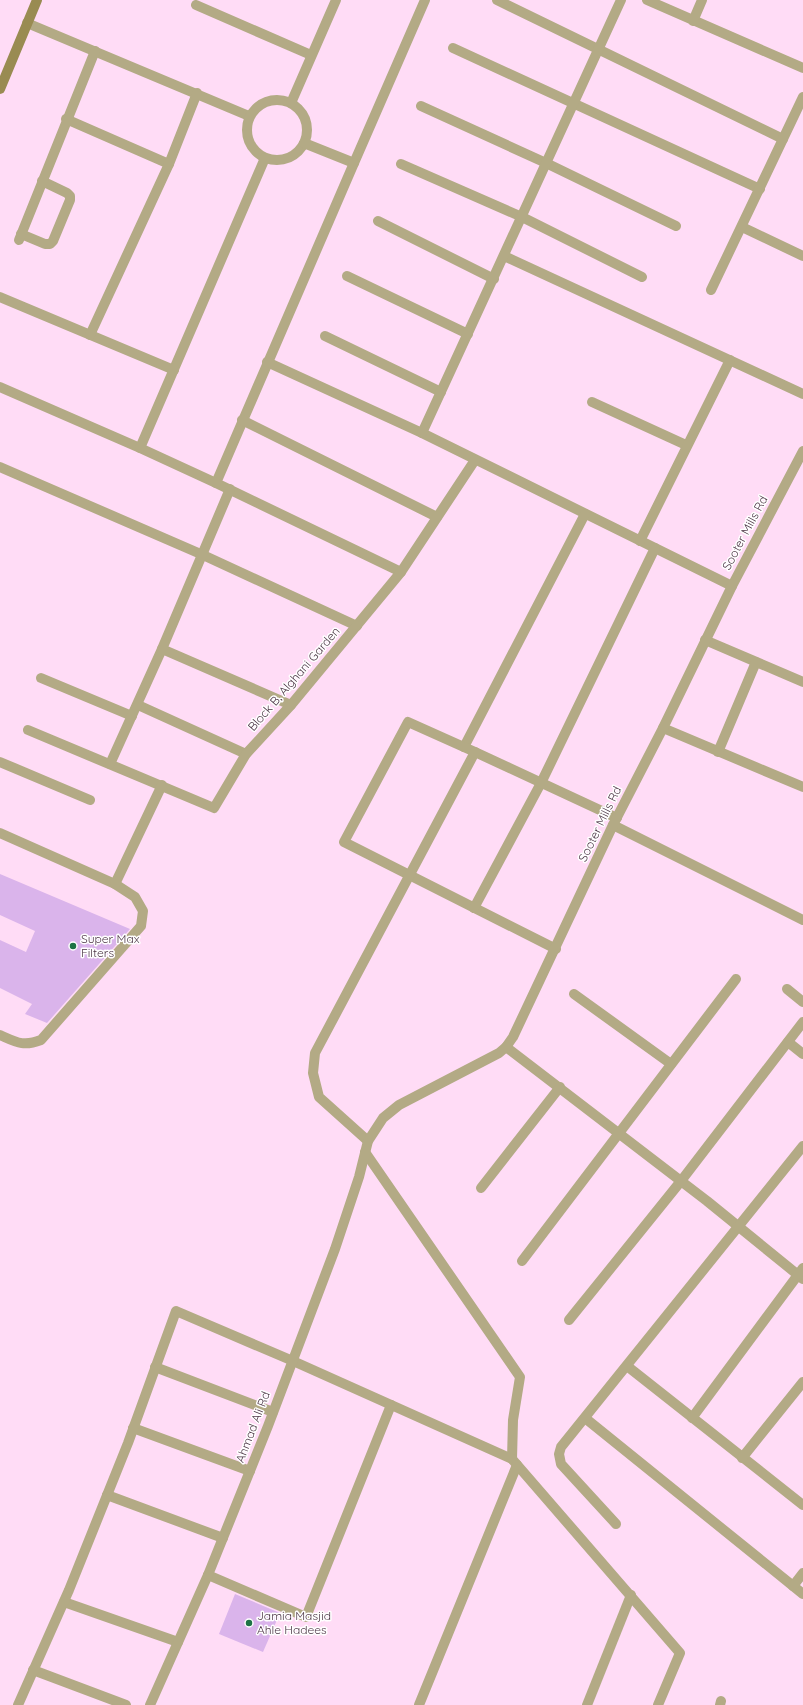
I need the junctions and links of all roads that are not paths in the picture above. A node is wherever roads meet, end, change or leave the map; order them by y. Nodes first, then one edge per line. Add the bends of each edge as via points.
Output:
1 (37, 0) edge
2 (336, 0) edge
3 (425, 0) edge
4 (497, 0) edge
5 (621, 0) edge
6 (647, 0) edge
7 (702, 0) edge
8 (196, 5) dead end
9 (693, 21) junction
10 (27, 23) junction
11 (453, 48) dead end
12 (598, 49) junction
13 (96, 51) junction
14 (311, 55) junction
15 (803, 68) edge
16 (0, 89) edge
17 (197, 93) junction
18 (803, 97) edge
19 (292, 103) junction
20 (574, 104) junction
21 (421, 106) dead end
22 (249, 116) junction
23 (66, 119) junction
24 (783, 139) junction
25 (304, 143) junction
26 (265, 158) junction
27 (354, 163) junction
28 (546, 163) junction
29 (169, 164) junction
30 (401, 164) dead end
31 (42, 181) junction
32 (760, 189) junction
33 (522, 217) junction
34 (378, 221) dead end
35 (676, 226) dead end
36 (742, 227) junction
37 (504, 256) junction
38 (803, 256) edge
39 (347, 276) dead end
40 (642, 277) dead end
41 (494, 279) junction
42 (711, 290) dead end
43 (0, 298) edge
44 (468, 334) junction
45 (90, 335) junction
46 (325, 336) dead end
47 (730, 360) junction
48 (267, 362) junction
49 (174, 370) junction
50 (0, 387) edge
51 (441, 392) junction
52 (803, 394) edge
53 (592, 402) dead end
54 (242, 420) junction
55 (422, 433) junction
56 (686, 445) junction
57 (140, 448) junction
58 (803, 452) edge
59 (475, 460) junction
60 (0, 468) edge
61 (216, 483) junction
62 (230, 489) junction
63 (585, 514) junction
64 (437, 517) junction
65 (640, 541) junction
66 (655, 548) junction
67 (203, 555) junction
68 (401, 572) junction
69 (732, 586) junction
70 (357, 626) junction
71 (705, 640) junction
72 (162, 649) junction
73 (756, 662) junction
74 (41, 678) dead end
75 (803, 682) edge
76 (138, 705) junction
77 (291, 705) junction
78 (132, 716) junction
79 (663, 728) junction
80 (28, 730) dead end
81 (464, 747) junction
82 (475, 752) junction
83 (718, 752) junction
84 (246, 754) junction
85 (0, 762) edge
86 (110, 764) junction
87 (541, 783) junction
88 (162, 785) junction
89 (803, 787) edge
90 (90, 800) dead end
91 (615, 822) junction
92 (0, 833) edge
93 (409, 875) junction
94 (115, 884) junction
95 (474, 908) junction
96 (803, 920) edge
97 (556, 949) junction
98 (736, 979) dead end
99 (787, 990) dead end
100 (574, 994) dead end
101 (803, 1002) edge
102 (803, 1022) edge
103 (0, 1035) edge
104 (788, 1042) junction
105 (506, 1047) junction
106 (803, 1054) edge
107 (671, 1064) junction
108 (560, 1087) junction
109 (618, 1133) junction
110 (368, 1141) junction
111 (803, 1146) edge
112 (365, 1152) junction
113 (681, 1181) junction
114 (481, 1188) dead end
115 (739, 1227) junction
116 (522, 1261) dead end
117 (801, 1274) edge
118 (569, 1320) dead end
119 (293, 1361) junction
120 (627, 1366) junction
121 (155, 1367) junction
122 (803, 1382) edge
123 (391, 1405) junction
124 (273, 1412) junction
125 (585, 1418) junction
126 (692, 1418) junction
127 (133, 1428) junction
128 (742, 1458) junction
129 (515, 1462) junction
130 (250, 1470) junction
131 (107, 1495) junction
132 (803, 1505) edge
133 (616, 1524) dead end
134 (223, 1538) junction
135 (803, 1573) edge
136 (208, 1575) junction
137 (793, 1586) junction
138 (803, 1594) edge
139 (630, 1595) junction
140 (64, 1602) junction
141 (178, 1642) junction
142 (34, 1670) junction
143 (18, 1705) edge
144 (126, 1705) edge
145 (150, 1705) edge
146 (419, 1705) edge
147 (587, 1705) edge
148 (658, 1705) edge

1 - 10 street
2 - 14 street
3 - 27 street
4 - 12 street
5 - 12 street
6 - 9 street
7 - 9 street
8 - 14 street
9 - 15 street
10 - 13 street
10 - 16 street
11 - 20 street
12 - 20 street
12 - 24 street
13 - 17 street
13 - 23 street
14 - 19 street
17 - 22 street
17 - 29 street
18 - 24 street
19 - 22 street via 272,99 263,102
19 - 25 street via 304,116 307,125
20 - 28 street
20 - 32 street
21 - 28 street
22 - 26 street via 246,136 256,153
23 - 29 street
23 - 31 street
24 - 32 street
25 - 26 street via 292,156 279,160
25 - 27 street
26 - 49 street
27 - 48 street
28 - 33 street
28 - 35 street
29 - 45 street
30 - 33 street
31 - 31 street via 70,196 50,244 20,237
32 - 36 street
33 - 37 street
33 - 40 street
34 - 41 street
36 - 38 street
36 - 42 street
37 - 41 street
37 - 47 street
39 - 44 street
41 - 44 street
43 - 45 street
44 - 51 street
45 - 49 street
46 - 51 street
47 - 52 street
47 - 56 street
48 - 54 street
48 - 55 street
49 - 57 street
50 - 57 street
51 - 55 street
53 - 56 street
54 - 61 street
54 - 64 street
55 - 59 street
56 - 65 street
57 - 61 street
58 - 69 street, Sooter Mills Rd
59 - 63 street
59 - 64 street, Block B, Alghani Garden
60 - 67 street
61 - 62 street
62 - 67 street
62 - 68 street
63 - 65 street
63 - 81 street
64 - 68 street, Block B, Alghani Garden
65 - 66 street
66 - 69 street
66 - 87 street
67 - 70 street
67 - 72 street
68 - 70 street, Block B, Alghani Garden
69 - 71 street, Sooter Mills Rd
70 - 77 street, Block B, Alghani Garden
71 - 73 street
71 - 79 street, Sooter Mills Rd
72 - 76 street
72 - 77 street
73 - 75 street
73 - 83 street
74 - 78 street
76 - 78 street
76 - 84 street
77 - 84 street, Block B, Alghani Garden
78 - 86 street
79 - 83 street
79 - 91 street, Sooter Mills Rd
80 - 86 street
81 - 82 street
81 - 93 street via 408,722 344,842
82 - 87 street
82 - 93 street
83 - 89 street
84 - 88 street, Block B, Alghani Garden via 214,808
85 - 90 street
86 - 88 street
87 - 91 street
87 - 95 street
88 - 94 street
91 - 96 street
91 - 97 street, Sooter Mills Rd
92 - 94 street
93 - 95 street
93 - 110 street via 315,1053 313,1072 319,1097
94 - 103 street via 135,898 143,911 141,926 41,1040 31,1044 20,1044
95 - 97 street
97 - 105 street, Sooter Mills Rd via 514,1036
98 - 107 street
99 - 101 street
100 - 107 street
102 - 104 street
104 - 106 street
104 - 113 street
105 - 108 street
105 - 110 street, Sooter Mills Rd via 485,1061 399,1105 383,1118
107 - 109 street
108 - 109 street
108 - 114 street
109 - 113 street
109 - 116 street
110 - 112 street, Sooter Mills Rd
111 - 115 street
112 - 119 street, Ahmad Ali Rd via 336,1249
112 - 129 street via 520,1377 513,1420
113 - 115 street
113 - 118 street
115 - 117 street
115 - 120 street
117 - 126 street
119 - 121 street via 176,1311
119 - 123 street
119 - 124 street, Ahmad Ali Rd
120 - 125 street
120 - 126 street
121 - 124 street
121 - 127 street
122 - 128 street
123 - 129 street
123 - 136 street via 306,1616
124 - 130 street, Ahmad Ali Rd
125 - 133 street via 561,1447 561,1464
125 - 137 street
126 - 128 street
127 - 130 street
127 - 131 street
128 - 132 street
129 - 139 street
129 - 146 street
130 - 134 street, Ahmad Ali Rd
131 - 134 street
131 - 140 street
134 - 136 street, Ahmad Ali Rd
135 - 137 street
136 - 141 street, Ahmad Ali Rd
137 - 138 street
139 - 147 street
139 - 148 street via 680,1653
140 - 141 street
140 - 142 street
141 - 145 street, Ahmad Ali Rd
142 - 143 street
142 - 144 street

